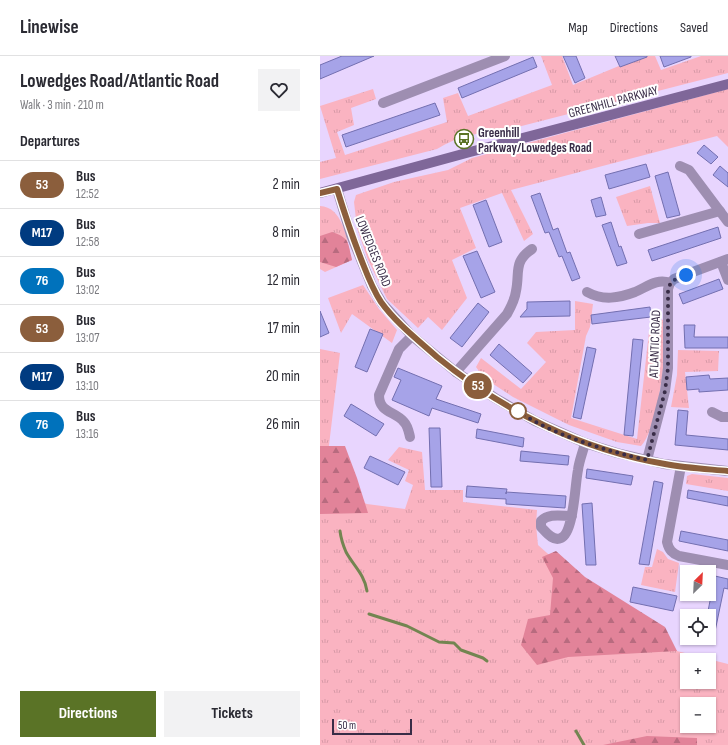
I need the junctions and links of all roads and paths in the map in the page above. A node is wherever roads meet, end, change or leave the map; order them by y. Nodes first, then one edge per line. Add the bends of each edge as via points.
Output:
1 (505, 56) edge
2 (728, 84) edge
3 (383, 103) dead end
4 (680, 166) dead end
5 (337, 189) junction
6 (320, 194) edge
7 (720, 211) junction
8 (728, 222) edge
9 (639, 234) dead end
10 (532, 249) dead end
11 (725, 260) edge
12 (728, 280) edge
13 (670, 283) junction
14 (587, 292) dead end
15 (412, 336) junction
16 (456, 372) junction
17 (712, 412) dead end
18 (728, 417) edge
19 (410, 438) dead end
20 (585, 443) junction
21 (647, 460) junction
22 (682, 466) junction
23 (728, 471) edge
24 (572, 516) dead end
25 (728, 565) edge

1 - 3 street
2 - 5 main road, GREENHILL PARKWAY
4 - 7 street via 690,170
5 - 6 main road, GREENHILL PARKWAY
5 - 15 street, LOWEDGES ROAD via 351,236 372,286 382,303
7 - 8 street
7 - 9 street
10 - 16 street via 524,254 518,267 513,304 507,314
11 - 12 street
11 - 13 street via 674,279
13 - 14 street via 659,281 614,298 594,296
13 - 21 street, ATLANTIC ROAD via 668,368 665,391
15 - 16 street, LOWEDGES ROAD
15 - 19 street via 399,349 379,395 382,406 404,422
16 - 20 street, LOWEDGES ROAD via 535,421
17 - 18 street
20 - 21 street, LOWEDGES ROAD
20 - 24 street via 578,468
21 - 22 street, LOWEDGES ROAD
22 - 23 street, LOWEDGES ROAD
22 - 25 street via 667,542 669,549 679,556

